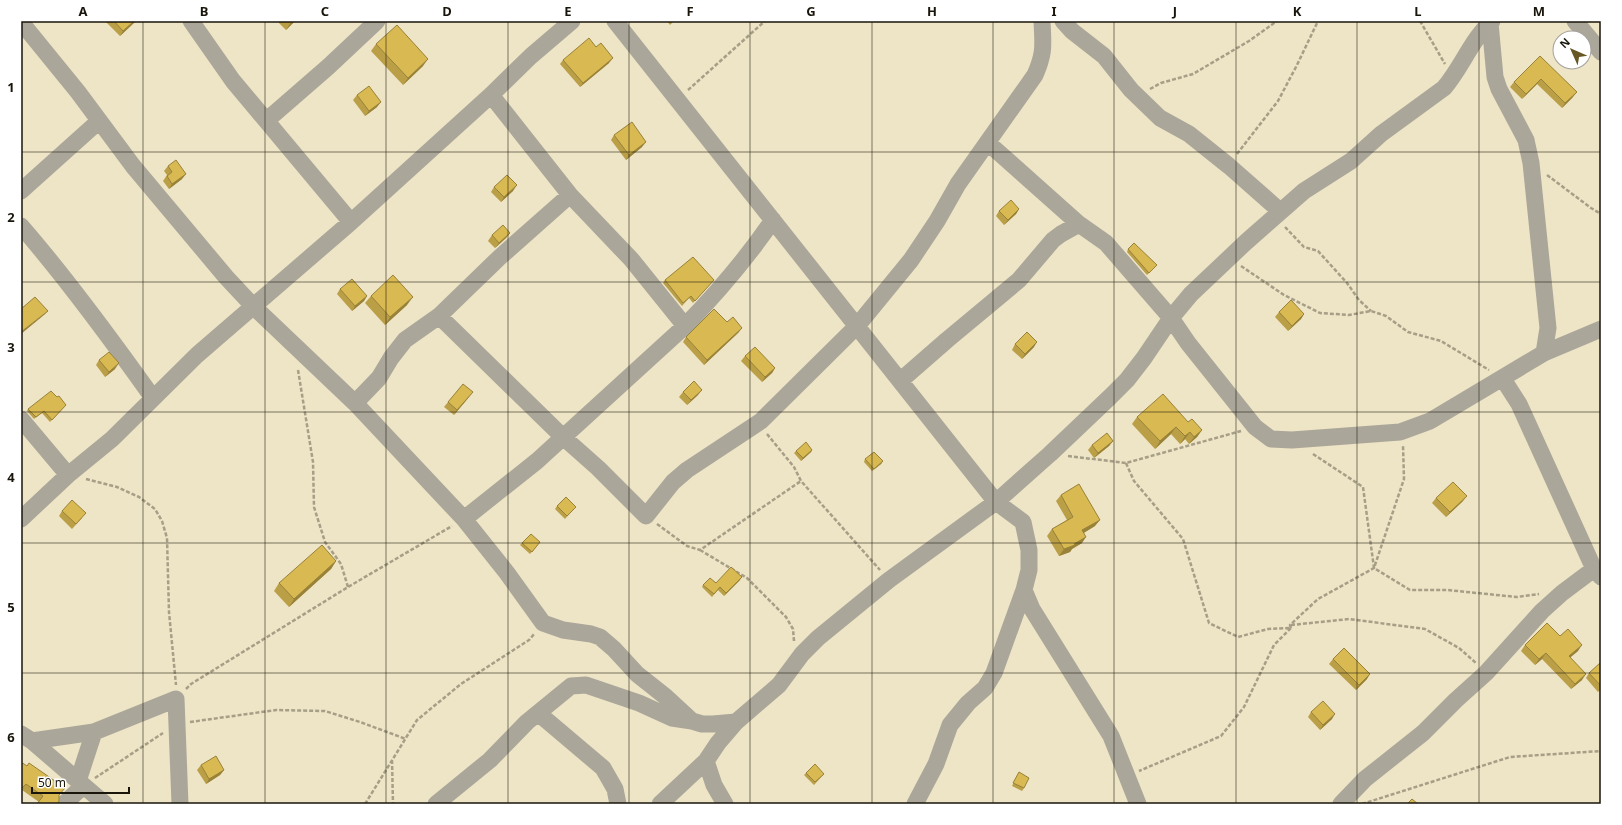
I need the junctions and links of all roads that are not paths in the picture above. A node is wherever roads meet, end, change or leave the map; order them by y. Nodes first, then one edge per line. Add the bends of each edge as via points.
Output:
1 (377, 21) edge
2 (572, 21) edge
3 (615, 21) edge
4 (1042, 21) edge
5 (1063, 21) edge
6 (1574, 21) edge
7 (21, 22) edge
8 (1491, 22) edge
9 (195, 23) edge
10 (1601, 52) edge
11 (491, 95) junction
12 (267, 120) junction
13 (99, 121) junction
14 (988, 144) junction
15 (21, 191) edge
16 (570, 196) junction
17 (1280, 211) junction
18 (772, 220) junction
19 (351, 222) junction
20 (1079, 224) junction
21 (21, 226) edge
22 (254, 307) junction
23 (439, 316) junction
24 (1171, 318) junction
25 (685, 326) junction
26 (857, 326) junction
27 (1601, 329) edge
28 (1544, 353) junction
29 (1504, 378) junction
30 (900, 381) junction
31 (153, 398) junction
32 (355, 403) junction
33 (21, 419) edge
34 (563, 437) junction
35 (68, 475) junction
36 (996, 502) junction
37 (21, 519) edge
38 (464, 519) junction
39 (1597, 573) edge
40 (1024, 590) junction
41 (538, 713) junction
42 (692, 721) junction
43 (736, 722) junction
44 (94, 732) junction
45 (26, 738) edge
46 (706, 762) junction
47 (80, 783) junction
48 (64, 804) edge
49 (105, 804) edge
50 (180, 804) edge
51 (436, 804) edge
52 (618, 804) edge
53 (660, 804) edge
54 (725, 804) edge
55 (915, 804) edge
56 (1138, 804) edge
57 (1341, 804) edge

1 - 12 street
2 - 11 street
3 - 18 street
4 - 14 street via 1042,59 1036,75
5 - 17 street via 1104,56 1124,82 1160,118 1190,134
6 - 10 street
7 - 13 street
8 - 17 street via 1471,46 1444,88 1380,134 1351,161 1304,191
8 - 28 street via 1495,77 1526,140 1531,162 1548,328
9 - 12 street via 233,81
11 - 16 street
11 - 19 street
12 - 19 street
13 - 15 street
13 - 22 street via 199,246
14 - 20 street
14 - 26 street via 958,184 911,260
16 - 23 street via 500,256
16 - 25 street via 632,259
17 - 24 street via 1191,294
18 - 25 street via 743,261
18 - 26 street
19 - 22 street
20 - 24 street via 1106,243
20 - 30 street via 1053,240 1019,280
21 - 31 street
22 - 31 street
22 - 32 street
23 - 32 street via 405,340 379,378
23 - 34 street
24 - 29 street via 1255,427 1271,439 1292,440 1400,432 1430,421
24 - 36 street via 1127,380
25 - 34 street
26 - 30 street
26 - 34 street via 761,421 673,482 646,516
27 - 28 street
28 - 29 street
29 - 39 street via 1519,404
30 - 36 street
31 - 35 street via 112,439
32 - 38 street
33 - 35 street
34 - 38 street
35 - 37 street
36 - 40 street via 1023,522 1029,550 1029,570
36 - 43 street via 889,580 818,638 802,654 779,686
38 - 42 street via 543,624 600,638
39 - 57 street via 1562,593 1542,611 1486,673 1423,733 1365,779
40 - 55 street via 994,673 985,688 968,703 950,726 936,764
40 - 56 street via 1032,609 1111,736
41 - 42 street via 571,686 586,685 639,703 672,718
41 - 51 street via 490,760
41 - 52 street via 604,768 615,789
42 - 43 street via 702,724
43 - 46 street
44 - 45 street
44 - 47 street
44 - 50 street via 176,700
45 - 47 street
46 - 53 street
46 - 54 street via 714,785
47 - 48 street
47 - 49 street

